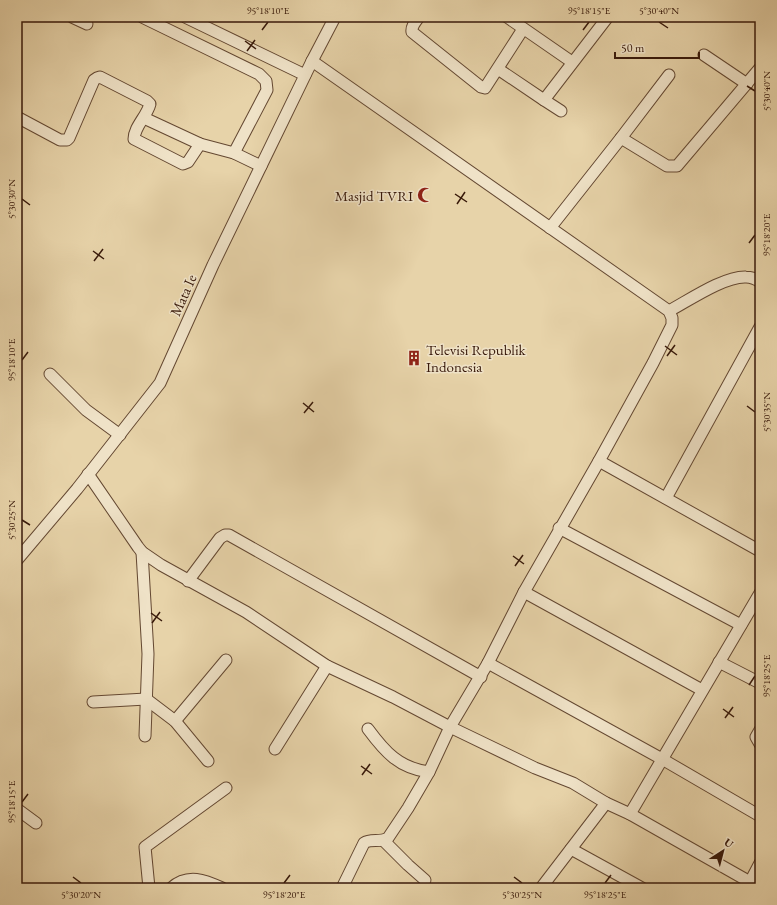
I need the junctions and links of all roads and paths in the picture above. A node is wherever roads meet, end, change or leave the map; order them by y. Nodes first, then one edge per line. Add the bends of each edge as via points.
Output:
1 (72, 17) edge
2 (142, 17) edge
3 (336, 17) edge
4 (419, 17) edge
5 (507, 17) edge
6 (607, 17) edge
7 (191, 18) edge
8 (87, 24) dead end
9 (523, 29) junction
10 (704, 55) dead end
11 (312, 61) junction
12 (572, 62) junction
13 (760, 68) edge
14 (498, 69) junction
15 (305, 75) junction
16 (669, 75) dead end
17 (747, 84) junction
18 (544, 100) junction
19 (561, 111) dead end
20 (17, 117) edge
21 (144, 118) junction
22 (621, 138) junction
23 (200, 144) junction
24 (234, 153) junction
25 (261, 166) junction
26 (550, 228) junction
27 (760, 282) edge
28 (669, 311) junction
29 (760, 327) edge
30 (50, 374) dead end
31 (120, 435) junction
32 (599, 461) junction
33 (86, 477) junction
34 (666, 498) junction
35 (559, 528) junction
36 (760, 551) edge
37 (142, 552) junction
38 (17, 560) edge
39 (188, 581) junction
40 (524, 592) junction
41 (760, 593) edge
42 (741, 625) junction
43 (226, 660) dead end
44 (719, 662) junction
45 (488, 663) junction
46 (327, 666) junction
47 (480, 677) junction
48 (760, 683) edge
49 (702, 690) junction
50 (146, 699) junction
51 (93, 702) dead end
52 (175, 722) junction
53 (450, 727) junction
54 (368, 729) dead end
55 (760, 730) edge
56 (145, 736) dead end
57 (760, 744) edge
58 (275, 749) dead end
59 (662, 759) junction
60 (208, 761) dead end
61 (430, 772) junction
62 (226, 788) dead end
63 (606, 804) junction
64 (17, 809) edge
65 (630, 814) junction
66 (760, 816) edge
67 (36, 823) dead end
68 (384, 840) junction
69 (571, 849) junction
70 (760, 863) edge
71 (425, 880) dead end
72 (749, 885) edge
73 (149, 888) edge
74 (172, 888) edge
75 (222, 888) edge
76 (342, 888) edge
77 (541, 888) edge
78 (642, 888) edge

1 - 8 street
2 - 24 street via 259,74 266,81 267,90
3 - 11 street, Mata Ie
4 - 14 street via 412,32 481,87 487,86
5 - 9 street
6 - 12 street
7 - 15 street
9 - 12 street
9 - 14 street
10 - 17 street
11 - 15 street, Mata Ie
11 - 26 street
12 - 18 street
13 - 17 street
14 - 18 street
15 - 25 street, Mata Ie
16 - 22 street
17 - 22 street via 677,166 667,166
18 - 19 street
20 - 21 street via 60,140 67,140 94,80 100,77 147,100 150,106
21 - 23 street
21 - 23 street via 134,139 183,164 188,162
22 - 26 street
23 - 24 street
24 - 25 street
25 - 31 street, Mata Ie via 160,382
26 - 28 street
27 - 28 street via 746,277 732,279
28 - 32 street via 672,325
29 - 34 street
30 - 31 street via 86,410
31 - 33 street, Mata Ie
32 - 34 street
32 - 35 street
33 - 37 street
33 - 38 street, Mata Ie
34 - 36 street
35 - 40 street
35 - 42 street
37 - 39 street
37 - 50 street via 148,654
39 - 46 street via 246,612
39 - 47 street via 220,538 229,535
40 - 45 street
40 - 49 street
41 - 42 street
42 - 44 street
43 - 52 street
44 - 48 street
44 - 49 street
45 - 47 street
45 - 59 street
46 - 53 street
46 - 58 street
47 - 53 street
49 - 59 street
50 - 51 street
50 - 52 street
50 - 56 street
52 - 60 street
53 - 61 street
53 - 63 street via 535,768 574,783
54 - 61 street via 380,746 396,761
55 - 57 street via 756,737
59 - 65 street
59 - 66 street
61 - 68 street via 392,833
62 - 73 street via 145,847
63 - 65 street
63 - 69 street
64 - 67 street
65 - 72 street
68 - 71 street
68 - 76 street via 369,840 364,843
69 - 77 street
69 - 78 street
70 - 72 street
74 - 75 street via 179,882 198,879

